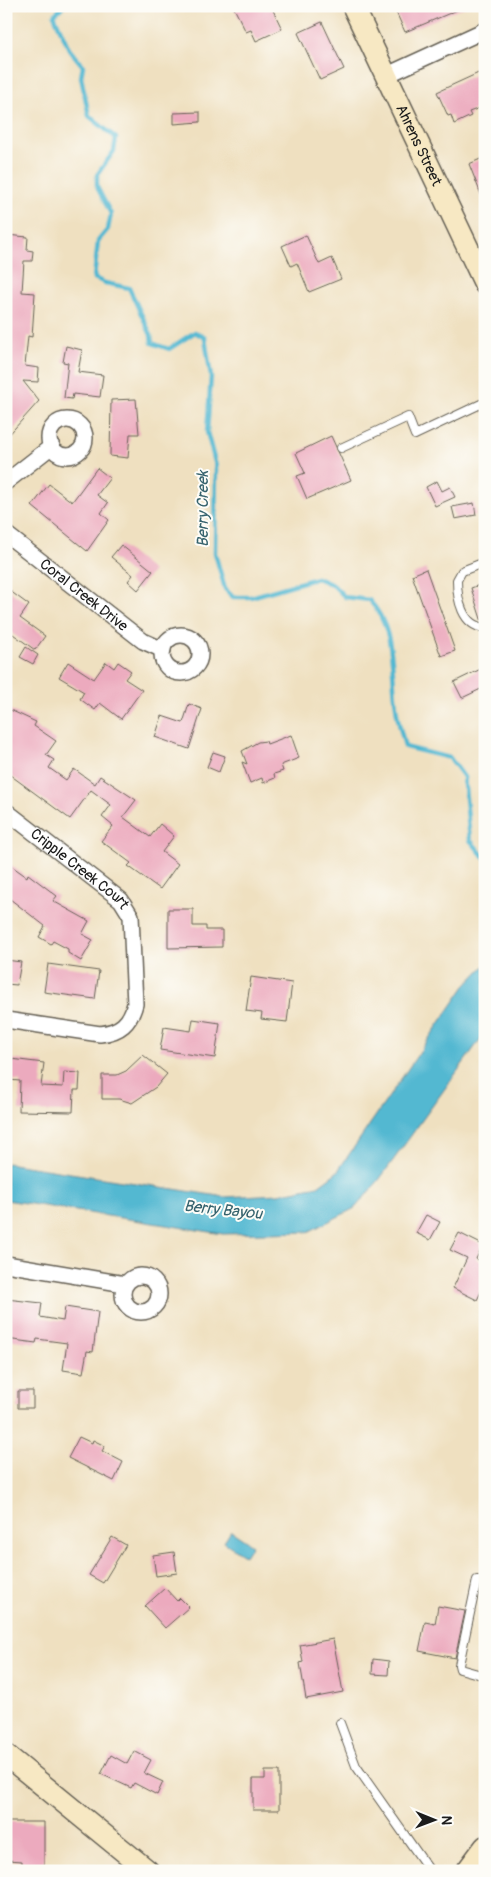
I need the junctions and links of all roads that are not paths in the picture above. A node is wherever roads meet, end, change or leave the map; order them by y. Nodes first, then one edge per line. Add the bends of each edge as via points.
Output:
1 (353, 6) edge
2 (485, 30) edge
3 (385, 76) junction
4 (479, 257) edge
5 (485, 284) edge
6 (485, 402) edge
7 (52, 446) dead end
8 (341, 448) dead end
9 (6, 482) edge
10 (6, 534) edge
11 (485, 562) edge
12 (485, 628) edge
13 (163, 650) dead end
14 (6, 811) edge
15 (6, 1020) edge
16 (6, 1264) edge
17 (125, 1284) dead end
18 (477, 1580) dead end
19 (485, 1676) edge
20 (340, 1723) dead end
21 (6, 1755) edge
22 (485, 1847) edge
23 (148, 1871) edge
24 (430, 1871) edge
25 (467, 1871) edge

1 - 3 street, Ahrens Street
2 - 3 street
3 - 4 street, Ahrens Street
4 - 5 street, Ahrens Street
6 - 8 lane via 416,435 408,417
7 - 9 street
10 - 13 street, Coral Creek Drive via 143,641
11 - 12 lane via 462,571 457,580 461,608 469,622
14 - 15 street, Cripple Creek Court via 121,900 131,916 135,1004 126,1024 114,1033 100,1034
16 - 17 street
18 - 19 lane via 458,1665 460,1669
20 - 24 lane via 356,1766
21 - 23 street
22 - 25 street

